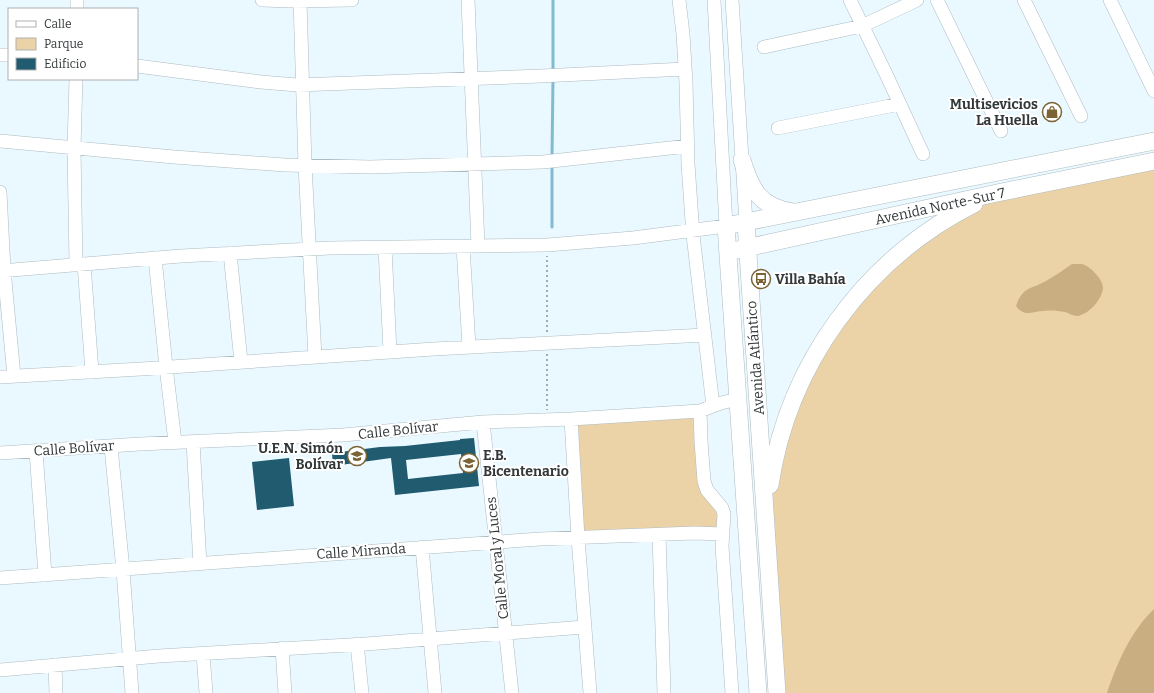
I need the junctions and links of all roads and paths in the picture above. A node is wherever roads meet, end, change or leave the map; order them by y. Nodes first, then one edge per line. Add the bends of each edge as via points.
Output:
1 (262, 0) edge
2 (352, 0) edge
3 (468, 0) edge
4 (678, 0) edge
5 (714, 0) edge
6 (732, 0) edge
7 (850, 0) edge
8 (917, 0) edge
9 (937, 0) edge
10 (1024, 0) edge
11 (1110, 0) edge
12 (300, 1) edge
13 (862, 26) junction
14 (764, 47) dead end
15 (138, 66) edge
16 (685, 70) junction
17 (472, 79) junction
18 (76, 80) edge
19 (302, 85) junction
20 (1154, 91) edge
21 (900, 104) junction
22 (1081, 116) dead end
23 (778, 128) dead end
24 (1001, 131) dead end
25 (1154, 140) edge
26 (0, 141) edge
27 (688, 146) junction
28 (74, 148) junction
29 (922, 154) dead end
30 (742, 160) junction
31 (1154, 161) edge
32 (475, 164) junction
33 (305, 165) junction
34 (0, 192) edge
35 (997, 193) junction
36 (797, 212) junction
37 (746, 223) junction
38 (726, 226) junction
39 (693, 231) junction
40 (463, 246) junction
41 (478, 246) junction
42 (385, 248) junction
43 (748, 248) junction
44 (310, 249) junction
45 (727, 251) junction
46 (230, 253) junction
47 (156, 258) junction
48 (80, 264) junction
49 (2, 270) edge
50 (706, 334) junction
51 (469, 347) junction
52 (390, 351) junction
53 (315, 357) junction
54 (241, 362) junction
55 (166, 367) junction
56 (92, 372) junction
57 (0, 376) edge
58 (14, 376) junction
59 (738, 399) junction
60 (713, 406) junction
61 (700, 411) junction
62 (571, 419) junction
63 (483, 422) junction
64 (175, 442) junction
65 (193, 442) junction
66 (111, 446) junction
67 (36, 451) junction
68 (0, 453) edge
69 (766, 526) junction
70 (723, 534) junction
71 (659, 535) junction
72 (578, 538) junction
73 (496, 542) junction
74 (422, 547) junction
75 (200, 564) junction
76 (123, 570) junction
77 (45, 575) junction
78 (0, 578) edge
79 (584, 627) junction
80 (505, 633) junction
81 (429, 639) junction
82 (357, 644) junction
83 (282, 648) junction
84 (203, 654) junction
85 (130, 659) junction
86 (55, 665) junction
87 (0, 670) edge
88 (664, 692) edge
89 (56, 693) edge
90 (132, 693) edge
91 (206, 693) edge
92 (285, 693) edge
93 (362, 693) edge
94 (435, 693) edge
95 (512, 693) edge
96 (590, 693) edge
97 (732, 693) edge
98 (758, 693) edge
99 (777, 693) edge

1 - 12 street
2 - 12 street
3 - 17 street
4 - 16 street
5 - 38 street
6 - 30 street, Avenida Atlántico
7 - 13 street
8 - 13 street
9 - 24 street
10 - 22 street
11 - 20 street
12 - 19 street
13 - 14 street
13 - 21 street
15 - 19 street
16 - 17 street
16 - 27 street
17 - 19 street
17 - 32 street
18 - 28 street
19 - 33 street
21 - 23 street
21 - 29 street
25 - 36 main road, Avenida Norte-Sur 7
26 - 28 street
27 - 32 street via 543,162
27 - 39 street
28 - 33 street
28 - 48 street
30 - 36 main road via 748,180 758,195 774,207
30 - 37 street, Avenida Atlántico
31 - 35 main road, Avenida Norte-Sur 7
32 - 33 street via 370,167
32 - 41 street
33 - 44 street
34 - 49 street
35 - 43 main road, Avenida Norte-Sur 7
35 - 69 main road via 959,212 916,239 862,289 829,332 810,363 786,417 772,470
36 - 37 main road, Avenida Norte-Sur 7
37 - 38 main road, Avenida Norte-Sur 7
37 - 43 main road, Avenida Atlántico
38 - 39 street
38 - 45 main road, Avenida Atlántico
39 - 41 street via 547,245
39 - 50 street
40 - 41 street
40 - 42 street
40 - 51 street
42 - 44 street
42 - 52 street
43 - 45 main road, Avenida Norte-Sur 7
43 - 69 main road, Avenida Atlántico
44 - 46 street
44 - 53 street
45 - 59 main road, Avenida Atlántico
46 - 47 street
46 - 54 street
47 - 48 street
47 - 55 street
48 - 49 street
48 - 56 street
49 - 58 street
50 - 51 street
50 - 60 street
51 - 52 street
52 - 53 street
53 - 54 street
54 - 55 street
55 - 56 street
55 - 64 street
56 - 58 street
57 - 58 street
59 - 60 street, Calle Bolívar
59 - 98 main road, Avenida Atlántico
60 - 61 street, Calle Bolívar
61 - 62 street, Calle Bolívar
61 - 70 street via 704,481 707,490 722,508
62 - 63 street, Calle Bolívar
62 - 72 street
63 - 65 street, Calle Bolívar via 343,435
63 - 73 street, Calle Moral y Luces
64 - 65 street, Calle Bolívar
64 - 66 street, Calle Bolívar
65 - 75 street
66 - 67 street, Calle Bolívar
66 - 76 street
67 - 68 street, Calle Bolívar
67 - 77 street
69 - 99 main road, Avenida Atlántico
70 - 71 street, Calle Miranda
70 - 97 street
71 - 72 street, Calle Miranda
71 - 88 street
72 - 73 street, Calle Miranda
72 - 79 street
73 - 74 street, Calle Miranda
73 - 80 street, Calle Moral y Luces
74 - 75 street, Calle Miranda
74 - 81 street
75 - 76 street, Calle Miranda
76 - 77 street, Calle Miranda
76 - 85 street
77 - 78 street, Calle Miranda
79 - 80 street
79 - 96 street
80 - 81 street
80 - 95 street, Calle Moral y Luces
81 - 82 street
81 - 94 street
82 - 83 street
82 - 93 street
83 - 84 street
83 - 92 street
84 - 85 street
84 - 91 street
85 - 86 street
85 - 90 street
86 - 87 street
86 - 89 street

